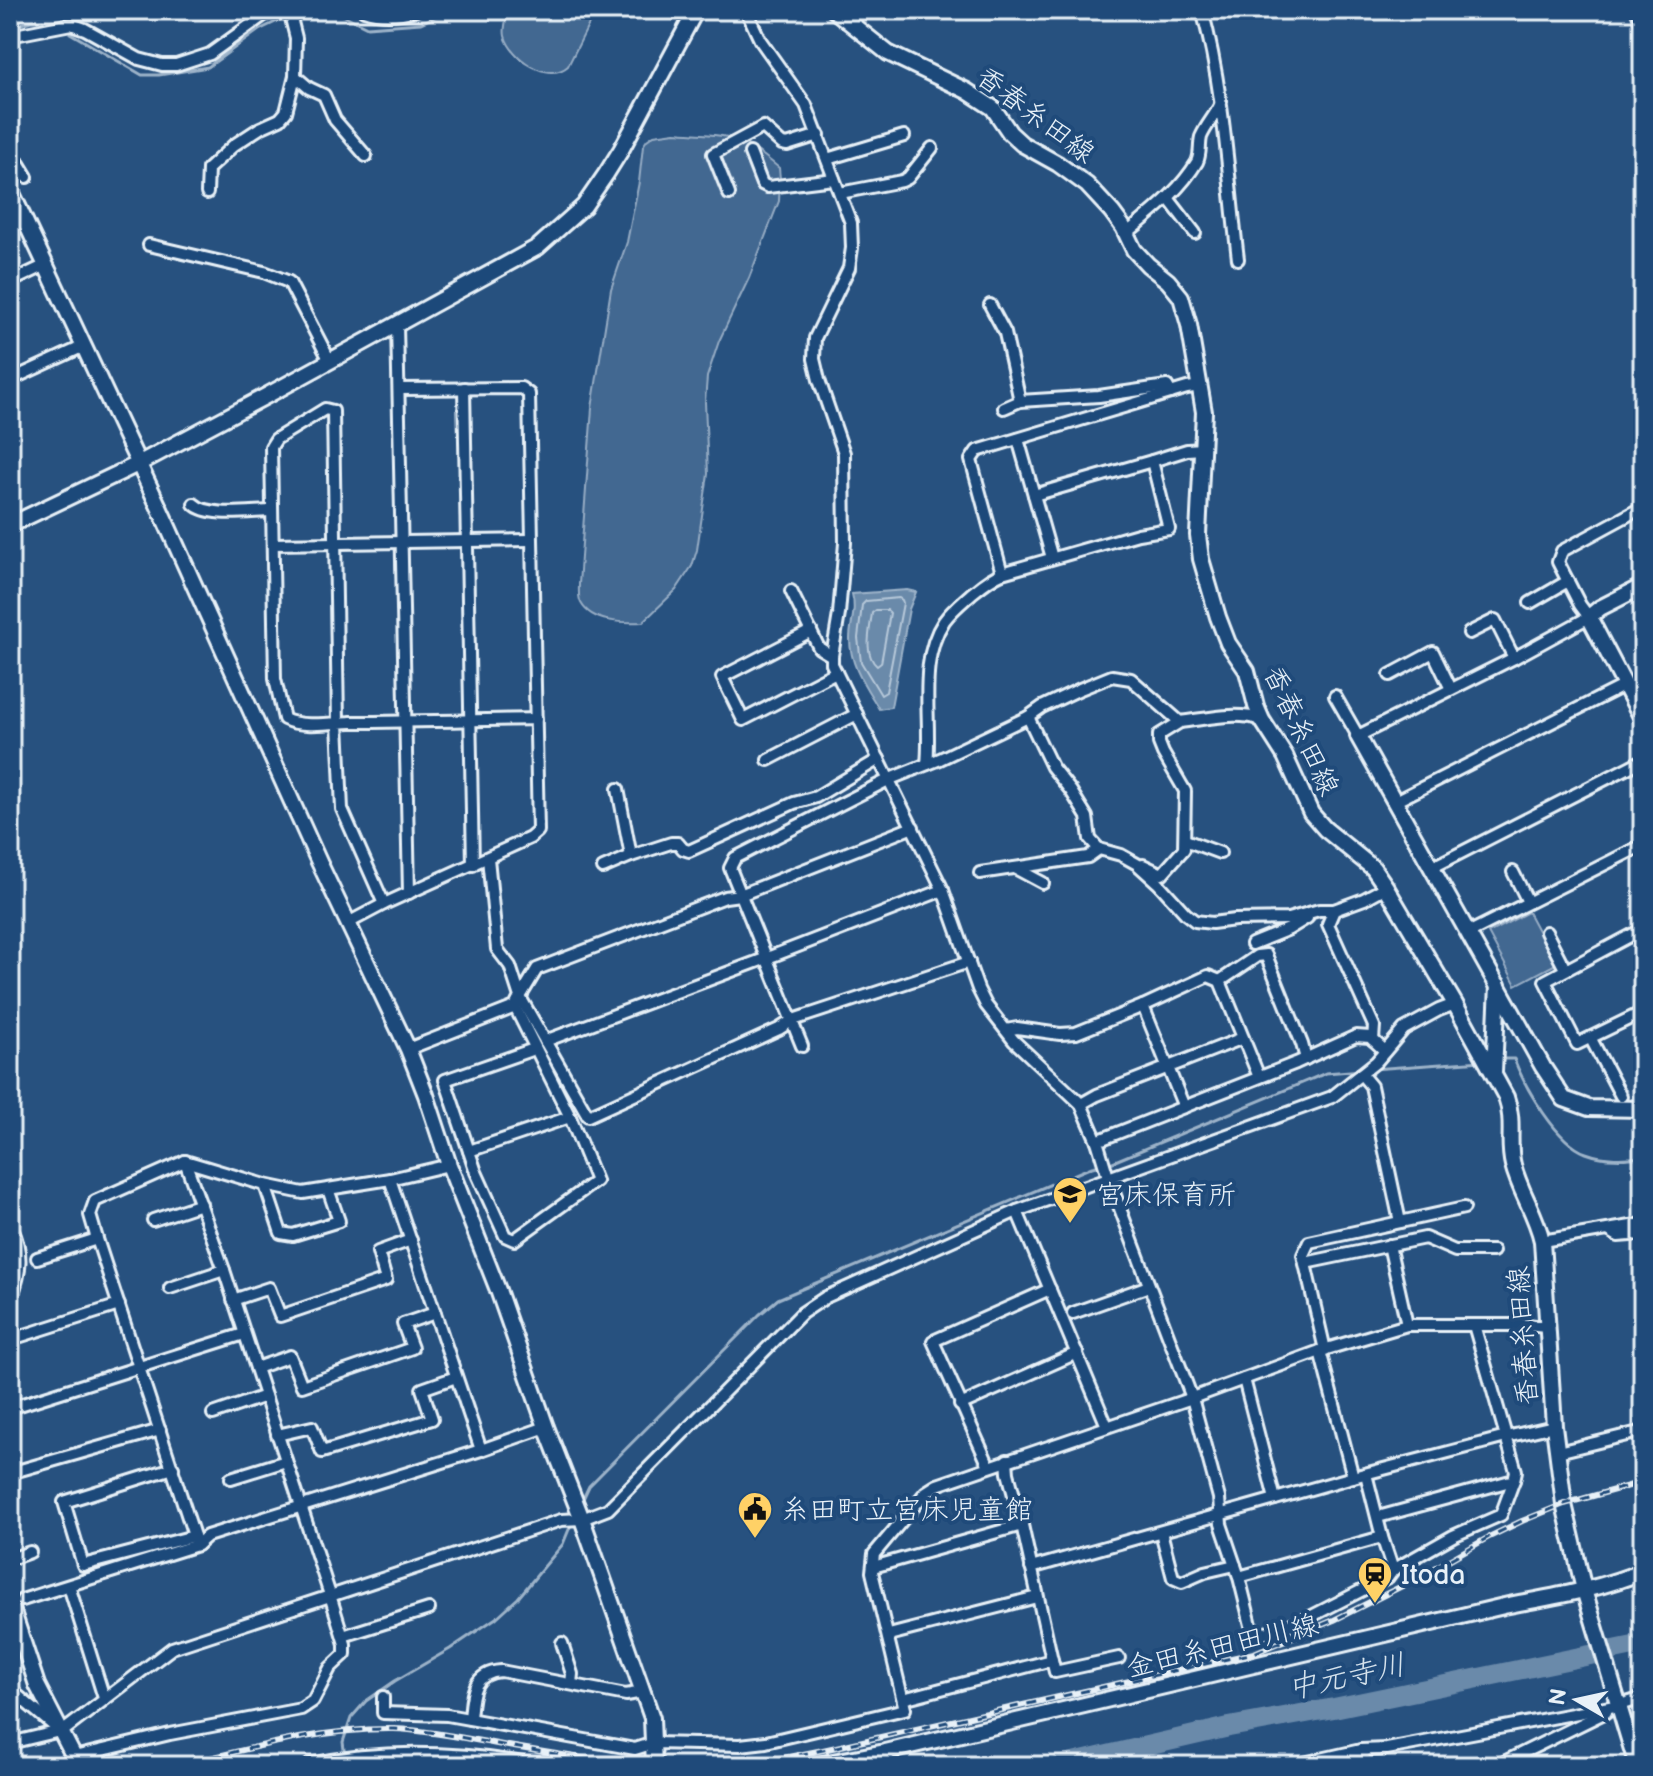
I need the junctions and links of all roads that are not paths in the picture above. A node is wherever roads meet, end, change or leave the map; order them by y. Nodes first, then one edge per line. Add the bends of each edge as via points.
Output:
1 (271, 10) edge
2 (289, 10) edge
3 (364, 10) edge
4 (416, 10) edge
5 (696, 10) edge
6 (746, 10) edge
7 (834, 10) edge
8 (1202, 10) edge
9 (1639, 10) edge
10 (1643, 22) edge
11 (10, 36) edge
12 (295, 76) junction
13 (1220, 105) junction
14 (819, 135) junction
15 (904, 136) dead end
16 (932, 148) dead end
17 (10, 149) edge
18 (750, 153) dead end
19 (366, 156) dead end
20 (827, 159) junction
21 (27, 177) dead end
22 (834, 179) junction
23 (10, 189) edge
24 (207, 193) dead end
25 (840, 193) junction
26 (729, 194) dead end
27 (1168, 198) junction
28 (1195, 233) dead end
29 (1126, 234) junction
30 (149, 245) dead end
31 (1238, 259) dead end
32 (46, 265) junction
33 (10, 282) edge
34 (990, 305) dead end
35 (397, 324) junction
36 (82, 347) junction
37 (330, 361) junction
38 (10, 379) edge
39 (1201, 386) junction
40 (464, 388) junction
41 (400, 389) junction
42 (1171, 393) junction
43 (1020, 401) junction
44 (1004, 408) dead end
45 (1018, 439) junction
46 (1203, 449) junction
47 (1152, 461) junction
48 (138, 464) junction
49 (1034, 495) junction
50 (194, 504) dead end
51 (1643, 507) edge
52 (272, 511) junction
53 (10, 525) edge
54 (531, 540) junction
55 (467, 541) junction
56 (402, 542) junction
57 (336, 543) junction
58 (273, 544) junction
59 (1052, 558) junction
60 (1002, 573) junction
61 (1568, 581) junction
62 (1643, 586) edge
63 (791, 591) dead end
64 (1530, 603) dead end
65 (1589, 617) junction
66 (811, 631) junction
67 (1469, 633) dead end
68 (832, 656) junction
69 (1514, 658) junction
70 (836, 672) junction
71 (1390, 675) dead end
72 (1625, 685) junction
73 (1451, 689) junction
74 (1335, 696) dead end
75 (857, 714) junction
76 (1028, 717) junction
77 (536, 719) junction
78 (471, 720) junction
79 (1262, 720) junction
80 (1643, 720) edge
81 (405, 722) junction
82 (1180, 722) junction
83 (338, 723) junction
84 (1358, 736) junction
85 (879, 759) junction
86 (768, 760) dead end
87 (1643, 760) edge
88 (927, 764) junction
89 (890, 779) junction
90 (618, 789) dead end
91 (1394, 802) junction
92 (913, 827) junction
93 (1185, 840) junction
94 (1643, 845) edge
95 (1099, 849) junction
96 (1220, 853) dead end
97 (631, 856) junction
98 (488, 858) junction
99 (1137, 864) junction
100 (473, 865) junction
101 (603, 868) dead end
102 (1015, 868) junction
103 (1431, 868) junction
104 (1513, 872) dead end
105 (980, 873) dead end
106 (1043, 883) dead end
107 (1386, 887) junction
108 (943, 890) junction
109 (409, 893) junction
110 (740, 895) junction
111 (1528, 902) junction
112 (384, 904) junction
113 (1319, 910) junction
114 (1334, 910) junction
115 (348, 923) junction
116 (1643, 929) edge
117 (1546, 932) dead end
118 (1468, 933) junction
119 (1252, 944) dead end
120 (766, 957) junction
121 (969, 962) junction
122 (1565, 969) junction
123 (1220, 981) junction
124 (1498, 984) junction
125 (517, 1002) junction
126 (1455, 1004) junction
127 (1143, 1006) junction
128 (1643, 1012) edge
129 (793, 1020) junction
130 (1006, 1030) junction
131 (1243, 1038) junction
132 (1591, 1039) junction
133 (1373, 1040) junction
134 (545, 1041) junction
135 (802, 1046) dead end
136 (408, 1049) junction
137 (534, 1049) junction
138 (1385, 1051) junction
139 (1306, 1059) junction
140 (1169, 1067) junction
141 (1361, 1074) junction
142 (1494, 1075) junction
143 (1259, 1077) junction
144 (1621, 1096) dead end
145 (1081, 1104) junction
146 (1184, 1107) junction
147 (1643, 1109) edge
148 (570, 1117) junction
149 (1097, 1141) junction
150 (469, 1151) junction
151 (185, 1161) junction
152 (449, 1165) junction
153 (1108, 1177) junction
154 (390, 1179) junction
155 (265, 1185) junction
156 (328, 1189) junction
157 (201, 1204) junction
158 (1464, 1208) dead end
159 (1017, 1211) junction
160 (153, 1220) dead end
161 (1400, 1222) junction
162 (1643, 1224) edge
163 (10, 1229) edge
164 (1608, 1230) junction
165 (1643, 1234) edge
166 (97, 1239) junction
167 (411, 1240) junction
168 (1542, 1241) junction
169 (1389, 1245) junction
170 (1493, 1251) dead end
171 (37, 1258) dead end
172 (1305, 1263) junction
173 (224, 1270) junction
174 (1149, 1286) junction
175 (170, 1288) dead end
176 (1050, 1289) junction
177 (10, 1295) edge
178 (233, 1300) junction
179 (119, 1305) junction
180 (435, 1313) junction
181 (1073, 1313) dead end
182 (1407, 1325) junction
183 (1474, 1325) junction
184 (1546, 1327) junction
185 (244, 1334) junction
186 (12, 1339) edge
187 (1322, 1350) junction
188 (1077, 1353) junction
189 (139, 1366) junction
190 (256, 1368) junction
191 (456, 1377) junction
192 (1244, 1379) junction
193 (265, 1396) junction
194 (1192, 1398) junction
195 (960, 1405) junction
196 (10, 1408) edge
197 (213, 1414) dead end
198 (1107, 1426) junction
199 (1554, 1426) junction
200 (546, 1427) junction
201 (160, 1430) junction
202 (1643, 1431) edge
203 (277, 1435) junction
204 (1506, 1437) junction
205 (481, 1450) junction
206 (1558, 1452) junction
207 (1007, 1460) junction
208 (286, 1461) junction
209 (989, 1466) junction
210 (173, 1468) junction
211 (10, 1473) edge
212 (1366, 1474) junction
213 (1353, 1477) junction
214 (231, 1478) dead end
215 (1514, 1480) junction
216 (1275, 1499) junction
217 (301, 1507) junction
218 (1221, 1514) junction
219 (1378, 1517) junction
220 (582, 1519) junction
221 (1022, 1525) junction
222 (1161, 1532) junction
223 (1382, 1537) junction
224 (196, 1541) junction
225 (30, 1552) dead end
226 (10, 1557) edge
227 (1235, 1565) junction
228 (873, 1567) junction
229 (1031, 1568) junction
230 (1393, 1570) junction
231 (1643, 1571) edge
232 (1239, 1577) junction
233 (69, 1586) junction
234 (330, 1595) junction
235 (1586, 1596) junction
236 (1037, 1597) junction
237 (16, 1601) edge
238 (429, 1609) dead end
239 (889, 1635) junction
240 (343, 1636) junction
241 (562, 1643) dead end
242 (1119, 1658) dead end
243 (1052, 1660) junction
244 (571, 1684) junction
245 (10, 1689) edge
246 (643, 1692) junction
247 (383, 1697) dead end
248 (104, 1698) junction
249 (1643, 1698) edge
250 (903, 1699) junction
251 (1618, 1699) junction
252 (470, 1719) junction
253 (60, 1731) junction
254 (10, 1743) edge
255 (654, 1743) junction
256 (1361, 1750) junction
257 (888, 1759) edge
258 (75, 1762) edge
259 (311, 1766) edge
260 (530, 1766) edge
261 (654, 1766) edge
262 (812, 1766) edge
263 (1290, 1766) edge
264 (1367, 1766) edge
265 (1496, 1766) edge
266 (1637, 1766) edge

1 - 11 street via 210,54 176,65 139,59 71,24
2 - 12 street via 296,38
3 - 4 street
5 - 35 street via 621,150 584,206 538,247
6 - 14 street
7 - 29 street, 香春糸田線 via 888,53 993,108 1022,144 1087,185
8 - 13 street
9 - 10 street
12 - 19 street via 324,95 335,120
12 - 24 street via 286,112 234,145 208,169
13 - 27 street via 1200,140 1199,159
13 - 31 street
14 - 20 street
14 - 26 street via 787,145 763,127 713,154
15 - 20 street
16 - 25 street via 902,181
17 - 21 street
18 - 22 street via 768,187
20 - 22 street
22 - 25 street
23 - 32 street
25 - 68 street via 851,223 849,268 815,338 814,359 844,453 845,543
27 - 28 street
27 - 29 street
29 - 39 street, 香春糸田線 via 1134,250 1181,297
30 - 37 street via 289,282
32 - 33 street
32 - 36 street
34 - 43 street via 1005,333
35 - 37 street
35 - 41 street
36 - 38 street
36 - 48 street
37 - 48 street
39 - 42 street
39 - 46 street, 香春糸田線
40 - 41 street
40 - 54 street via 521,388 529,394
40 - 55 street
41 - 56 street
42 - 43 street via 1167,386
42 - 45 street
43 - 44 street
45 - 49 street
45 - 60 street via 977,451 971,460
46 - 47 street
46 - 79 street, 香春糸田線 via 1201,559 1218,617 1247,671
47 - 49 street
47 - 59 street via 1169,529
48 - 53 street
48 - 115 street
49 - 59 street
50 - 52 street via 212,512
51 - 61 street via 1562,551 1558,562
52 - 57 street via 271,447 325,409 333,411
52 - 58 street
54 - 55 street
54 - 77 street
55 - 56 street
55 - 78 street
56 - 57 street
56 - 81 street
57 - 58 street
57 - 83 street
58 - 83 street via 275,679 284,719 293,724
59 - 60 street
60 - 88 street via 961,603 934,641
61 - 64 street
61 - 65 street
62 - 65 street
63 - 66 street
65 - 69 street
65 - 72 street
66 - 68 street via 819,648
66 - 70 street via 722,677 743,720
67 - 69 street via 1495,620
68 - 70 street
69 - 73 street
70 - 75 street
71 - 73 street via 1433,652
72 - 80 street
72 - 91 street
73 - 84 street
74 - 84 street
75 - 85 street
75 - 86 street
76 - 82 street via 1112,676 1131,679
76 - 88 street
76 - 95 street via 1052,767 1087,817 1090,839
77 - 78 street
77 - 98 street via 538,831
78 - 81 street
78 - 100 street
79 - 82 street via 1227,716
79 - 107 street, 香春糸田線 via 1311,813 1373,868
81 - 83 street
81 - 109 street
82 - 93 street via 1159,735 1159,743 1185,791
83 - 112 street via 342,809
84 - 91 street
85 - 89 street
85 - 97 street via 816,797 689,851 671,843
87 - 103 street
88 - 89 street
89 - 92 street
89 - 110 street via 735,858 730,868
90 - 97 street
91 - 103 street
92 - 108 street
92 - 110 street
93 - 96 street
93 - 99 street via 1184,849 1162,874
94 - 111 street
95 - 99 street
95 - 102 street via 1088,857
97 - 101 street
98 - 100 street
98 - 125 street via 497,949 510,966
99 - 113 street via 1195,921 1288,919
100 - 109 street
102 - 105 street
102 - 106 street
103 - 118 street
104 - 111 street
107 - 114 street
107 - 126 street, 香春糸田線
108 - 120 street
108 - 121 street
109 - 112 street
110 - 120 street
110 - 125 street via 537,969
111 - 118 street
112 - 115 street
113 - 114 street
113 - 119 street
114 - 133 street via 1328,924 1374,1026
115 - 136 street
116 - 122 street
117 - 122 street
118 - 124 street
120 - 129 street
120 - 134 street
121 - 129 street
121 - 130 street via 986,1005
122 - 132 street via 1545,981 1577,1044
123 - 127 street via 1208,976
123 - 131 street
123 - 139 street via 1266,955
124 - 142 street
124 - 147 street via 1564,1099 1589,1108
125 - 134 street
125 - 136 street
125 - 137 street
126 - 138 street via 1404,1029
126 - 142 street, 香春糸田線
127 - 130 street via 1076,1033
127 - 140 street
128 - 132 street
129 - 134 street via 588,1116
129 - 135 street
130 - 145 street
131 - 140 street
131 - 143 street
132 - 144 street
133 - 138 street
133 - 139 street via 1356,1036
136 - 152 street
137 - 148 street
137 - 150 street via 445,1080
138 - 141 street
139 - 143 street
140 - 145 street
140 - 146 street
141 - 153 street via 1332,1097
141 - 161 street via 1371,1086
142 - 168 street, 香春糸田線 via 1512,1112 1512,1160
143 - 146 street
145 - 149 street
146 - 149 street
148 - 150 street
148 - 150 street via 596,1181 514,1240 505,1236
149 - 153 street
151 - 155 street
151 - 157 street
151 - 166 street via 95,1201 90,1215
152 - 154 street
152 - 200 street
153 - 159 street
153 - 174 street
154 - 156 street
154 - 167 street
155 - 156 street via 303,1193
155 - 156 street via 281,1233 293,1235 339,1221
157 - 160 street
157 - 173 street
158 - 161 street
159 - 176 street
159 - 220 street via 826,1297 802,1313 608,1509
161 - 172 street via 1309,1242
162 - 164 street
163 - 177 street via 19,1268
164 - 165 street via 1618,1236
164 - 168 street
166 - 171 street
166 - 179 street
167 - 178 street via 378,1252 386,1280 280,1316 269,1288
167 - 180 street
168 - 184 street, 香春糸田線
169 - 170 street via 1425,1238 1455,1251
169 - 172 street
169 - 182 street
172 - 187 street
173 - 175 street
173 - 178 street
174 - 181 street
174 - 194 street
176 - 188 street
176 - 195 street via 933,1341
178 - 185 street
179 - 186 street
179 - 189 street
180 - 190 street via 403,1324 412,1348 302,1386 290,1356
180 - 191 street
182 - 183 street
182 - 187 street
183 - 184 street
183 - 204 street
184 - 199 street, 香春糸田線
185 - 189 street
185 - 190 street
187 - 192 street
187 - 213 street
188 - 195 street
188 - 198 street
189 - 196 street
189 - 201 street
190 - 193 street
191 - 203 street via 422,1389 432,1419 322,1452 312,1427
191 - 205 street
192 - 194 street
192 - 216 street
193 - 197 street
193 - 203 street
194 - 198 street
194 - 218 street
195 - 209 street
198 - 207 street
199 - 204 street
199 - 206 street, 香春糸田線
200 - 205 street
200 - 220 street
201 - 210 street
201 - 211 street
202 - 206 street
203 - 208 street
204 - 212 street
204 - 215 street
205 - 217 street
206 - 235 street, 香春糸田線 via 1564,1504
207 - 209 street
207 - 221 street
208 - 214 street
208 - 217 street
209 - 228 street via 926,1492 874,1554
210 - 224 street
210 - 224 street via 64,1502 83,1565
212 - 213 street
212 - 219 street
213 - 216 street
215 - 219 street
215 - 230 street via 1501,1515
216 - 218 street
217 - 224 street
217 - 234 street
218 - 222 street
218 - 227 street
219 - 223 street
220 - 234 street via 561,1520
220 - 246 street
221 - 228 street
221 - 229 street
222 - 227 street via 1173,1578 1182,1582
222 - 229 street
223 - 230 street
223 - 232 street
224 - 233 street
225 - 226 street
227 - 232 street
228 - 239 street
229 - 236 street
230 - 232 street via 1306,1619 1254,1637
231 - 235 street, 金田糸田田川線
233 - 237 street
233 - 248 street
234 - 240 street
234 - 248 street via 172,1648
235 - 251 street, 香春糸田線
235 - 257 street, 金田糸田田川線 via 1504,1606
236 - 239 street
236 - 243 street
237 - 253 street via 37,1685
238 - 240 street
239 - 250 street
240 - 258 street via 345,1654 330,1668 313,1701 301,1709 170,1734
241 - 244 street
242 - 243 street via 1055,1672
243 - 250 street
244 - 246 street via 626,1695
244 - 252 street via 490,1672 473,1690
245 - 253 street
246 - 255 street
247 - 252 street via 383,1713
248 - 253 street
249 - 251 street
250 - 255 street via 905,1709 766,1742
251 - 256 street via 1387,1749
251 - 265 street
251 - 266 street, 香春糸田線
252 - 255 street via 635,1749
253 - 254 street
253 - 258 street
255 - 261 street
256 - 263 street
256 - 264 street
257 - 262 street, 金田糸田田川線
259 - 260 street via 433,1756

